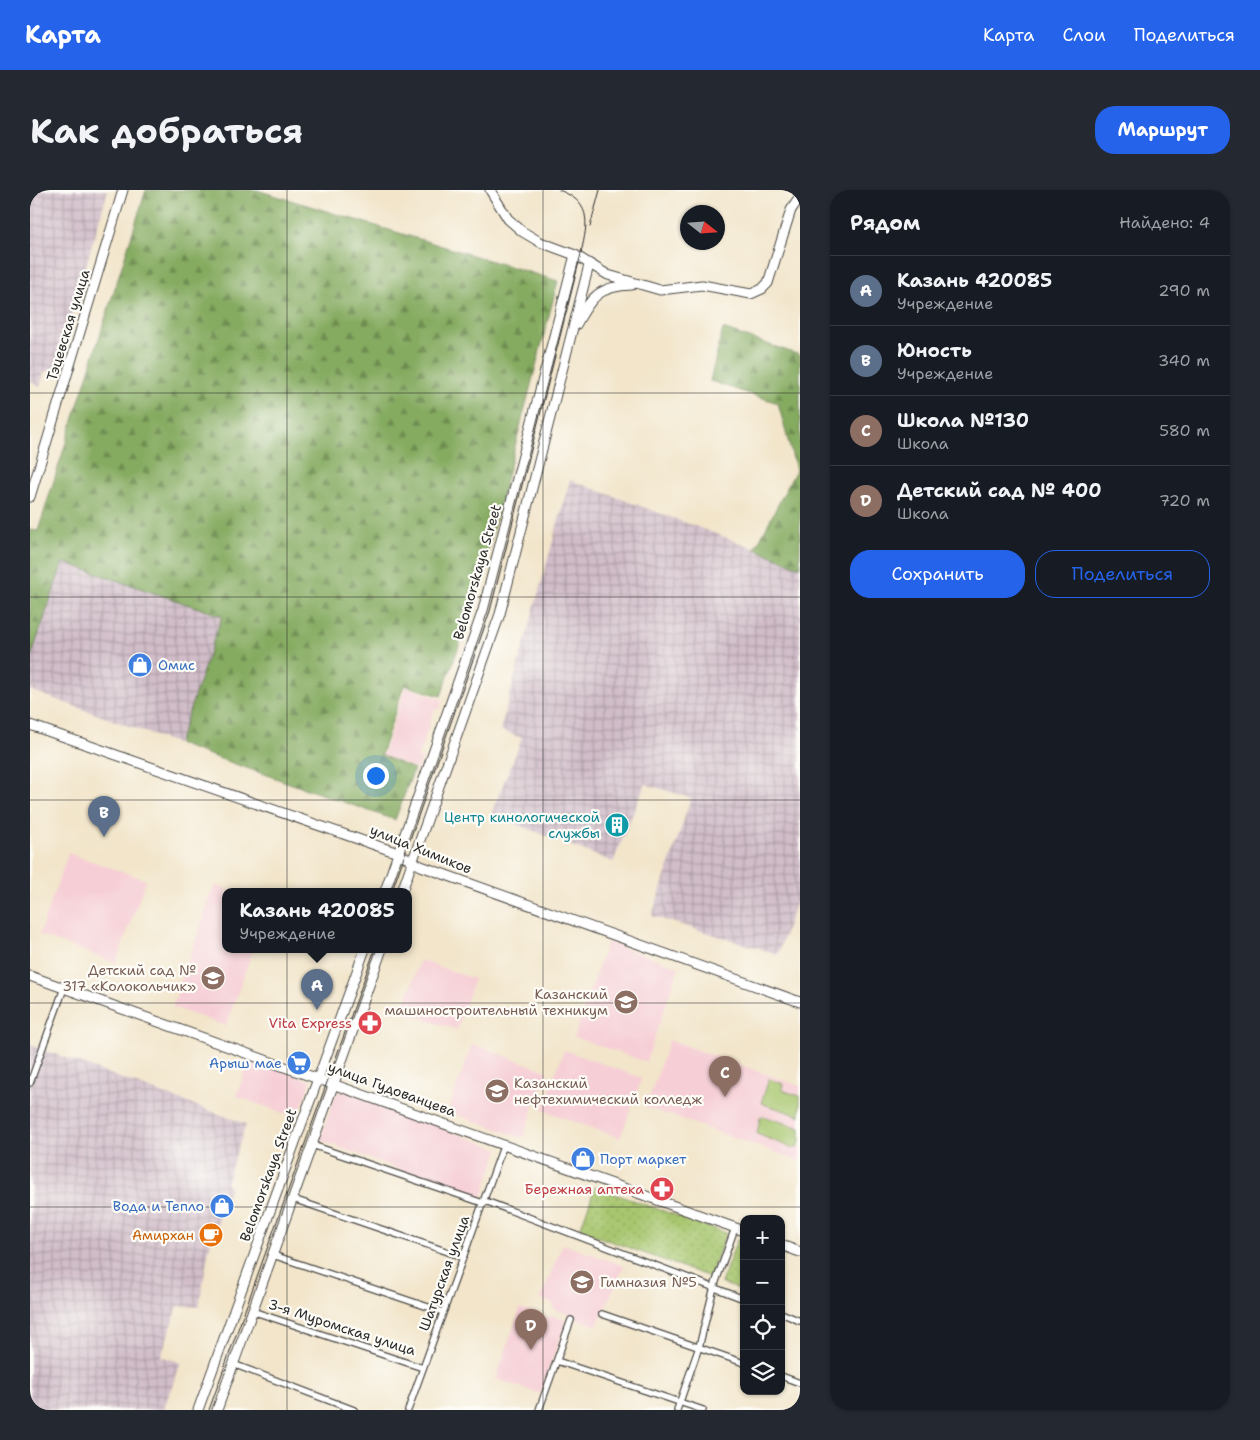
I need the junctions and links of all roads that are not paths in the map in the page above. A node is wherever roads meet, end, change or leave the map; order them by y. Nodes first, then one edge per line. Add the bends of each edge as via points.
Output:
1 (123, 190) edge
2 (490, 190) edge
3 (799, 198) edge
4 (574, 255) junction
5 (589, 265) junction
6 (642, 285) junction
7 (570, 337) junction
8 (30, 497) edge
9 (483, 610) junction
10 (500, 614) junction
11 (30, 725) edge
12 (398, 853) junction
13 (412, 862) junction
14 (386, 888) edge
15 (403, 888) edge
16 (364, 953) edge
17 (381, 953) edge
18 (30, 976) edge
19 (64, 988) junction
20 (800, 1002) edge
21 (318, 1078) junction
22 (30, 1084) edge
23 (334, 1084) junction
24 (504, 1144) junction
25 (312, 1145) junction
26 (292, 1199) junction
27 (482, 1203) junction
28 (734, 1228) junction
29 (740, 1230) edge
30 (785, 1246) edge
31 (800, 1252) edge
32 (272, 1255) junction
33 (463, 1257) junction
34 (714, 1287) junction
35 (740, 1297) edge
36 (252, 1311) junction
37 (443, 1312) junction
38 (602, 1314) dead end
39 (785, 1314) edge
40 (571, 1320) dead end
41 (800, 1320) edge
42 (230, 1321) junction
43 (246, 1327) junction
44 (699, 1347) junction
45 (557, 1361) junction
46 (740, 1362) edge
47 (233, 1364) junction
48 (423, 1368) junction
49 (785, 1377) edge
50 (800, 1383) edge
51 (680, 1401) junction
52 (198, 1410) edge
53 (217, 1410) edge
54 (354, 1410) edge
55 (408, 1410) edge
56 (539, 1410) edge
57 (677, 1410) edge
58 (703, 1410) edge

1 - 8 main road, Тэцевская улица
2 - 4 main road via 508,219 523,232
3 - 6 main road via 791,210 768,283 757,292 744,294 711,285 660,290
4 - 5 main road
4 - 9 main road, Belomorskaya Street
5 - 6 main road via 608,275
5 - 7 main road
6 - 7 main road via 614,286 601,291 589,302
7 - 10 main road
9 - 10 main road
9 - 12 main road, Belomorskaya Street
10 - 13 main road
11 - 12 main road, улица Химиков
12 - 13 main road, улица Химиков
12 - 14 main road, Belomorskaya Street
13 - 15 main road
13 - 20 main road, улица Химиков
16 - 21 main road, Belomorskaya Street
17 - 23 main road
18 - 19 main road, улица Гудованцева
19 - 21 main road, улица Гудованцева
19 - 22 street
21 - 23 main road, улица Гудованцева
21 - 42 main road, Belomorskaya Street
23 - 24 main road, улица Гудованцева
23 - 25 main road
24 - 27 street, Шатурская улица
24 - 28 main road, улица Гудованцева
25 - 26 main road
25 - 27 street
26 - 32 main road
26 - 33 street
27 - 33 street, Шатурская улица
27 - 34 street via 488,1202
28 - 29 main road, улица Гудованцева
28 - 34 street
30 - 31 main road
32 - 36 main road
32 - 37 street
33 - 37 street, Шатурская улица
34 - 35 street
34 - 44 street
36 - 43 main road
36 - 48 street, 3-я Муромская улица
37 - 48 street, Шатурская улица
38 - 44 street
39 - 41 street
40 - 45 street
42 - 43 main road
42 - 52 main road, Belomorskaya Street
43 - 47 main road
44 - 46 street
44 - 51 street
45 - 51 street
45 - 56 street
47 - 53 main road
47 - 54 street
48 - 55 street, Шатурская улица
49 - 50 street
51 - 57 street
51 - 58 street

